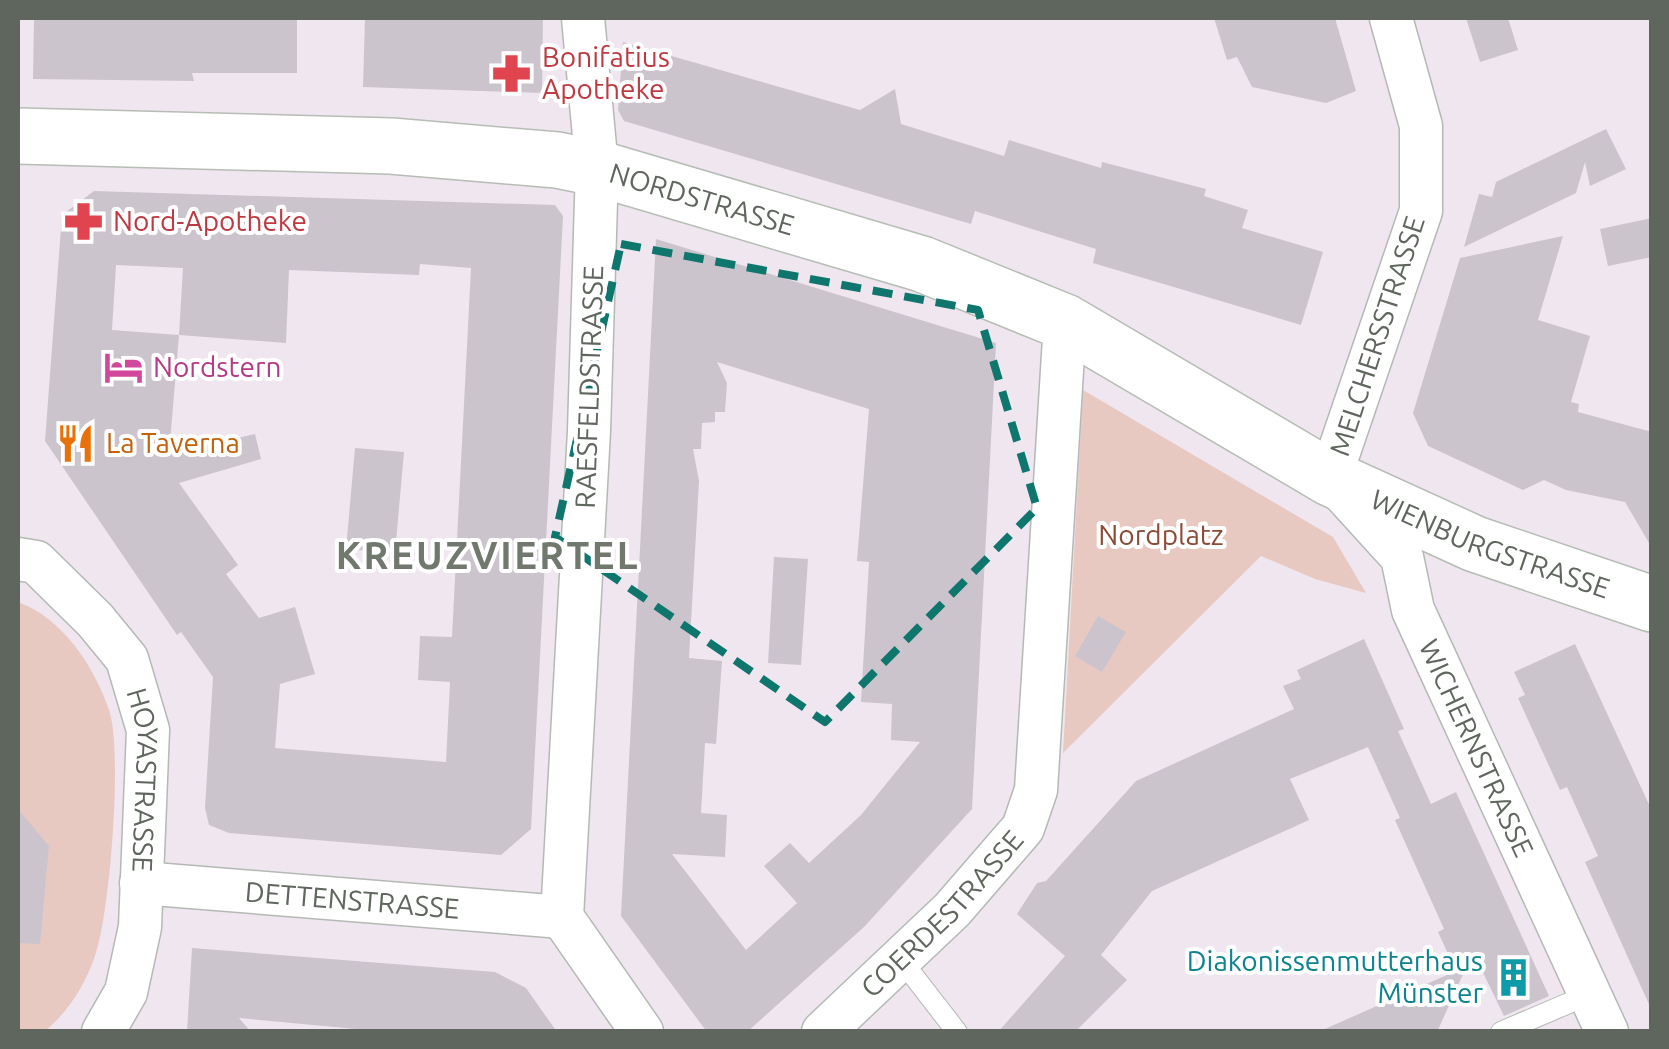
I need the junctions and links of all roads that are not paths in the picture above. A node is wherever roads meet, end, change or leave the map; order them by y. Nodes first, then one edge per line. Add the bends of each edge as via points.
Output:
1 (584, 18) edge
2 (1391, 18) edge
3 (18, 136) edge
4 (597, 168) junction
5 (1065, 322) junction
6 (1330, 478) junction
7 (24, 549) edge
8 (1652, 604) edge
9 (142, 883) junction
10 (562, 917) junction
11 (902, 961) junction
12 (1599, 1013) edge
13 (104, 1032) edge
14 (642, 1032) edge
15 (823, 1032) edge
16 (958, 1032) edge
17 (1500, 1032) edge

1 - 4 street, RAESFELDSTRASSE
2 - 6 street, MELCHERSSTRASSE via 1421,126 1421,211
3 - 4 street, NORDSTRASSE via 391,146
4 - 5 street, NORDSTRASSE via 922,264
4 - 10 street, RAESFELDSTRASSE
5 - 6 street, NORDSTRASSE
5 - 11 street, COERDESTRASSE via 1038,783 1023,828
6 - 8 street, WIENBURGSTRASSE via 1475,544
6 - 12 street, WICHERNSTRASSE via 1402,557 1412,610
7 - 9 street, HOYASTRASSE via 127,659 148,730
9 - 10 street, DETTENSTRASSE
9 - 13 street, HOYASTRASSE via 126,992
10 - 14 street
11 - 15 street, COERDESTRASSE
11 - 16 lane
12 - 17 lane

